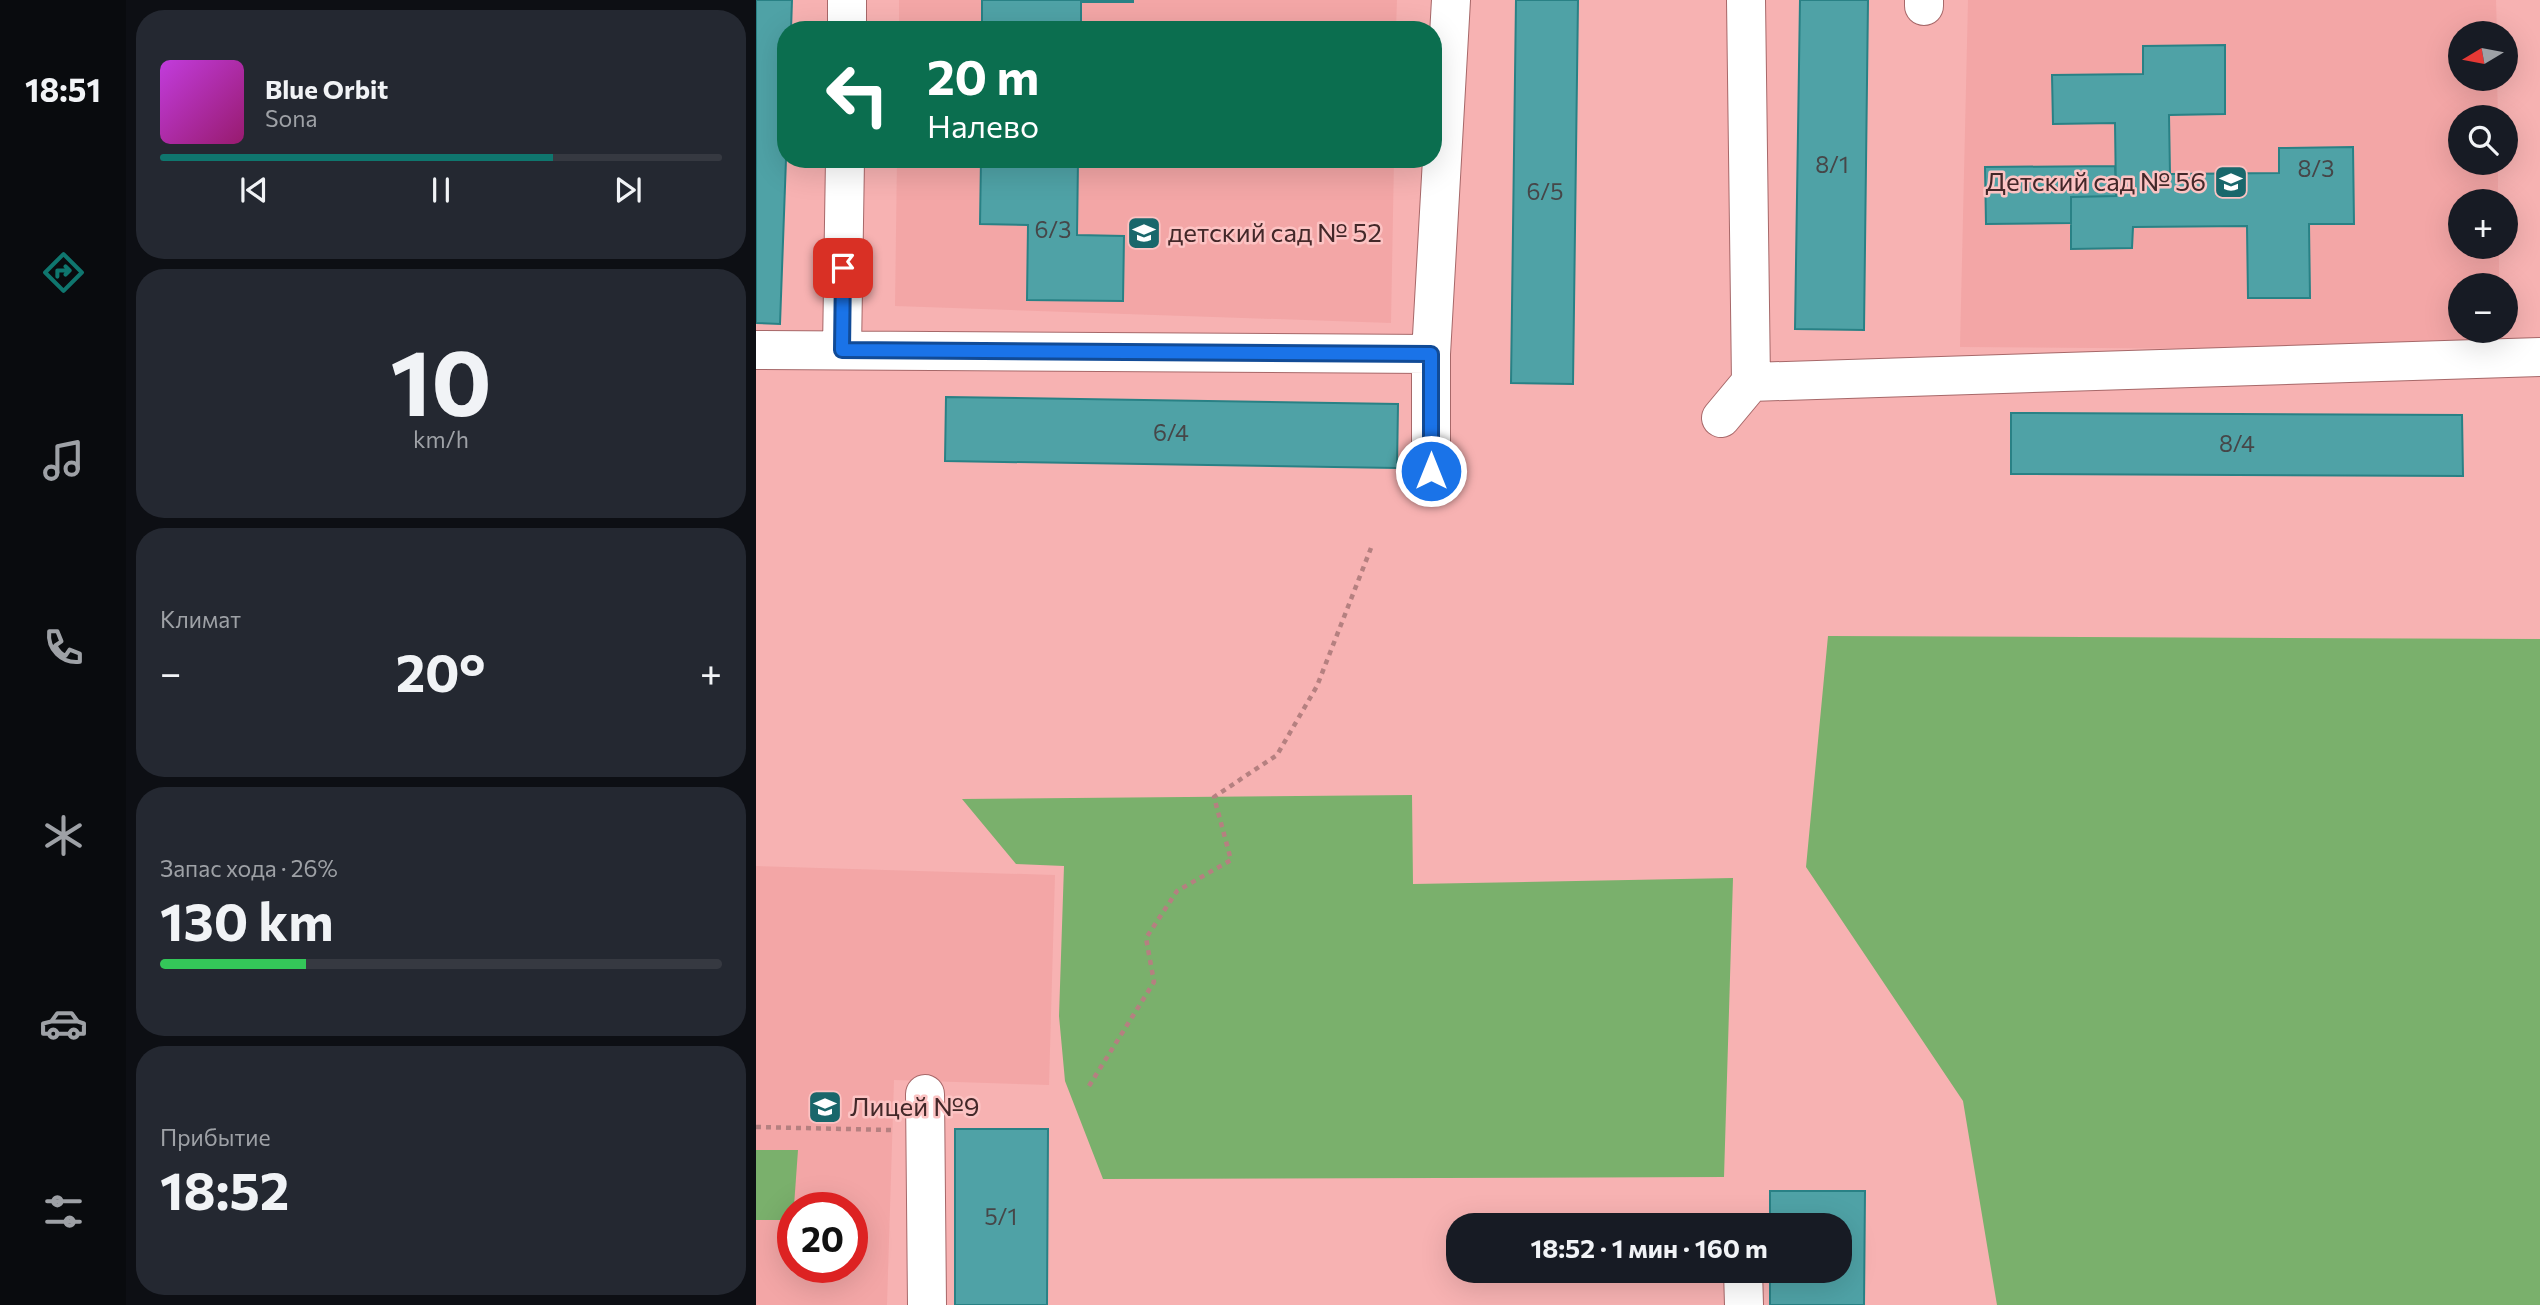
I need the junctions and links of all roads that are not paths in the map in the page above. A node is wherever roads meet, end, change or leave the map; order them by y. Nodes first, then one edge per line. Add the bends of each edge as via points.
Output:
1 (847, 0) edge
2 (1451, 0) edge
3 (1746, 0) edge
4 (847, 21) edge
5 (1442, 159) edge
6 (845, 168) edge
7 (1442, 168) edge
8 (756, 350) edge
9 (842, 350) junction
10 (1431, 354) junction
11 (2540, 357) edge
12 (1751, 382) junction
13 (1721, 418) dead end
14 (1431, 471) dead end
15 (925, 1094) dead end
16 (1744, 1283) edge
17 (927, 1305) edge
18 (1744, 1305) edge

1 - 4 lane
2 - 5 lane
3 - 12 lane
6 - 9 lane
7 - 10 lane
8 - 9 lane
9 - 10 lane
10 - 14 lane
11 - 12 lane
12 - 13 lane
15 - 17 lane
16 - 18 lane

